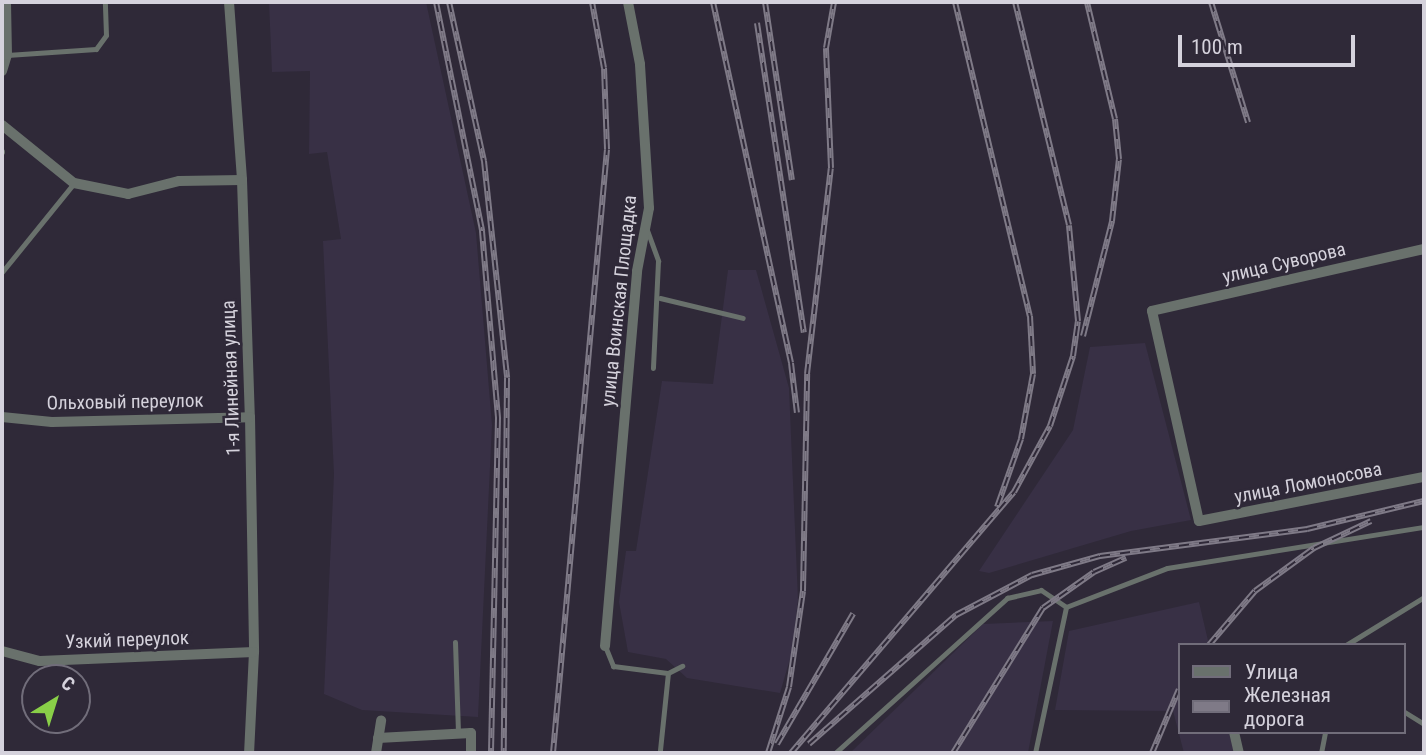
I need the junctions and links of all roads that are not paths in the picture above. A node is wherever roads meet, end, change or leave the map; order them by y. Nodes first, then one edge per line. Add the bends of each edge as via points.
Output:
1 (6, 2) edge
2 (105, 2) edge
3 (229, 2) edge
4 (628, 2) edge
5 (4, 57) edge
6 (2, 71) edge
7 (2, 125) edge
8 (242, 180) junction
9 (74, 183) junction
10 (646, 227) junction
11 (1424, 249) edge
12 (2, 272) edge
13 (660, 298) junction
14 (743, 318) dead end
15 (653, 368) dead end
16 (2, 416) edge
17 (250, 417) junction
18 (1424, 477) edge
19 (1199, 521) joint
20 (1424, 527) edge
21 (1424, 597) edge
22 (1066, 607) junction
23 (455, 642) dead end
24 (1349, 643) edge
25 (605, 646) joint
26 (2, 651) edge
27 (254, 653) junction
28 (682, 666) dead end
29 (668, 673) junction
30 (1405, 712) edge
31 (381, 720) dead end
32 (1424, 724) edge
33 (458, 734) junction
34 (1234, 734) edge
35 (1325, 734) edge
36 (378, 738) junction
37 (660, 750) dead end
38 (249, 753) edge
39 (376, 753) edge
40 (471, 753) edge
41 (835, 753) edge
42 (1035, 753) edge
43 (1238, 753) edge
44 (1321, 753) edge

1 - 5 street
2 - 5 lane via 106,35 96,49
3 - 8 street, 1-я Линейная улица
4 - 10 street, улица Воинская Площадка via 640,64 649,208
5 - 6 street
7 - 9 street
8 - 9 street via 179,181 128,194
8 - 17 street, 1-я Линейная улица
9 - 12 lane
10 - 13 lane via 658,261
10 - 25 street, улица Воинская Площадка via 637,271
11 - 19 street, улица Суворова via 1152,311
13 - 14 lane
13 - 15 lane
16 - 17 street, Ольховый переулок via 51,422
17 - 27 street, 1-я Линейная улица
18 - 19 street, улица Ломоносова
20 - 22 lane via 1167,568
21 - 24 lane
22 - 41 lane via 1041,590 1007,598
22 - 42 lane
23 - 33 lane
25 - 29 lane via 613,666
26 - 27 street, Узкий переулок via 40,661
27 - 38 street, 1-я Линейная улица
28 - 29 lane
29 - 37 lane
30 - 32 lane
31 - 36 street
33 - 36 street
33 - 40 street via 471,733
34 - 43 street
35 - 44 lane
36 - 39 street

